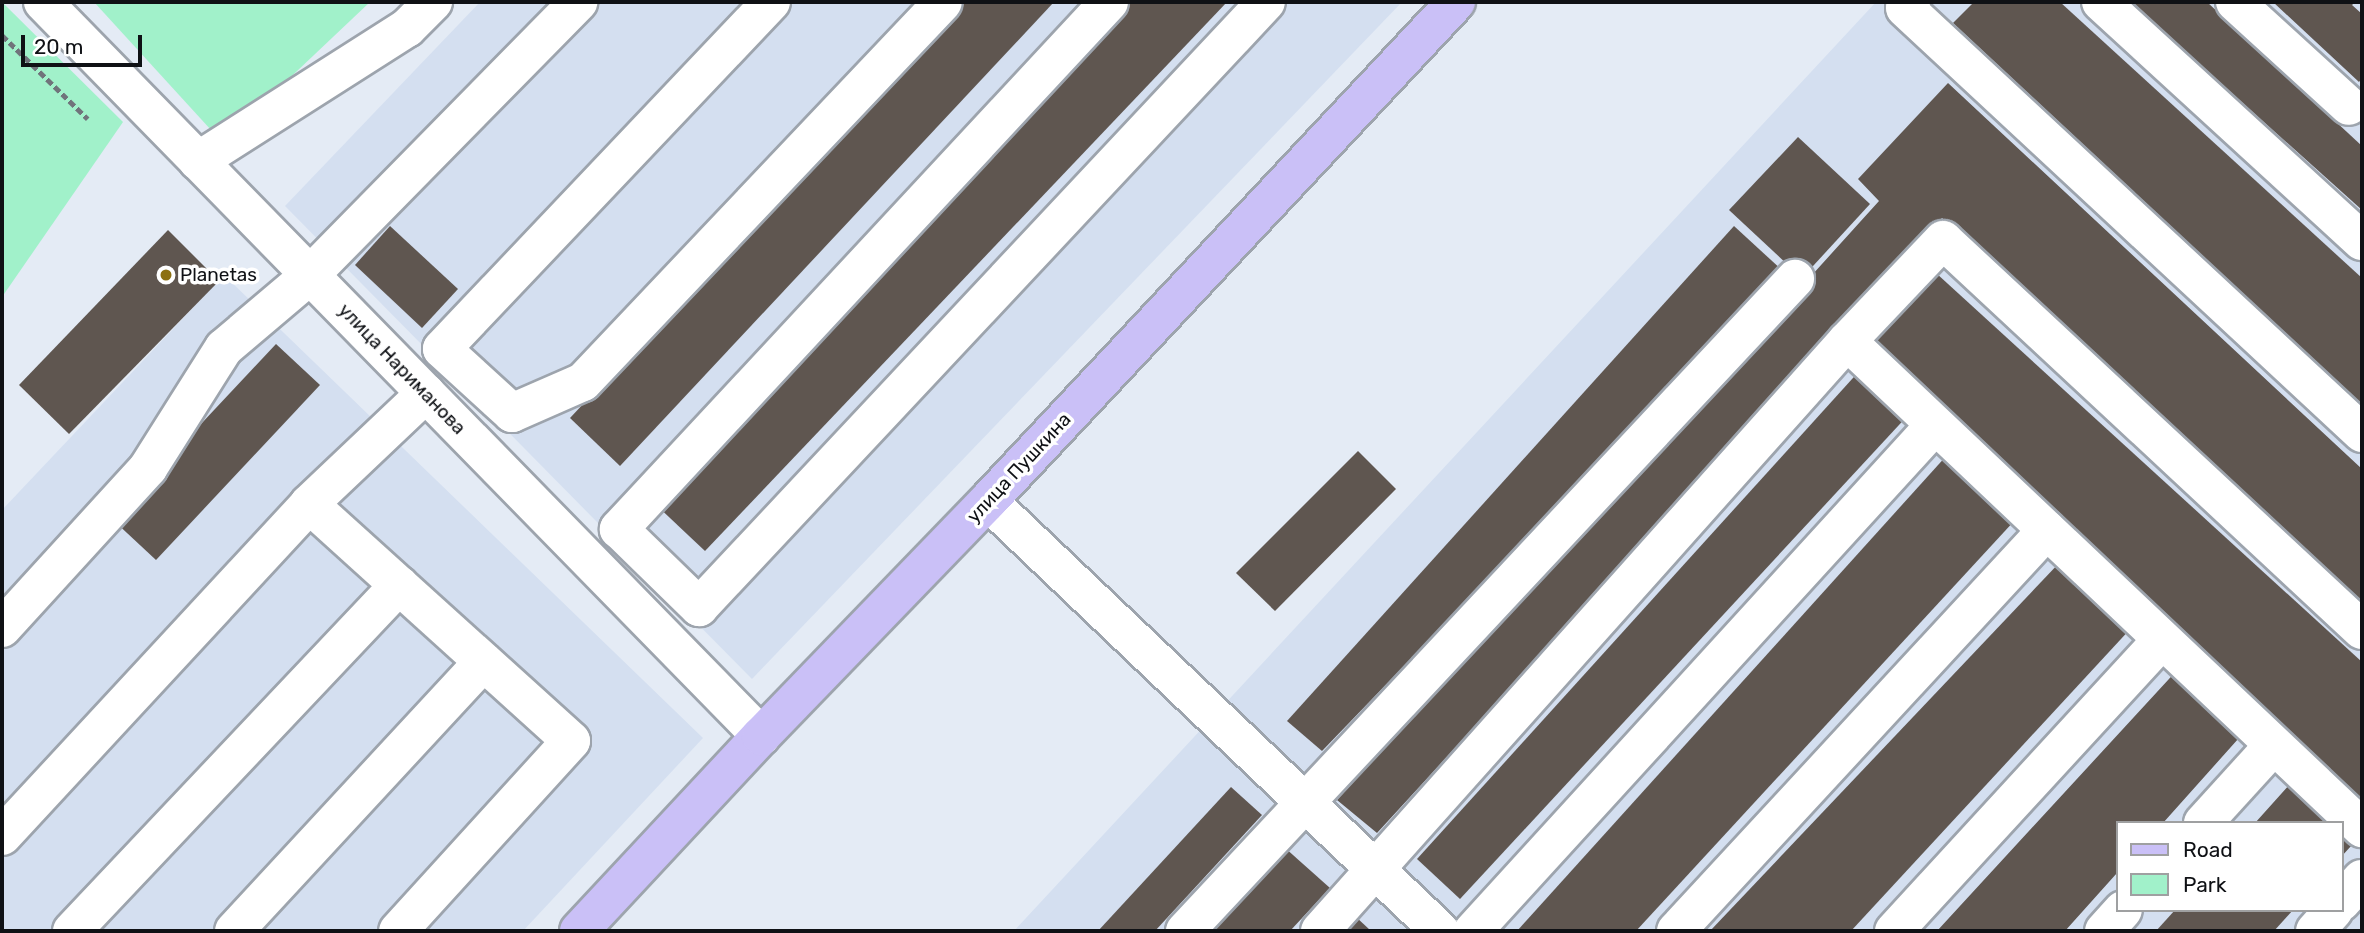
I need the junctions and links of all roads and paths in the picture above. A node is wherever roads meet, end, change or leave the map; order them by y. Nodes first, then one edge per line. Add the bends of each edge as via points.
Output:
1 (43, 2) edge
2 (433, 2) edge
3 (578, 2) edge
4 (771, 2) edge
5 (943, 2) edge
6 (1109, 2) edge
7 (1266, 2) edge
8 (1456, 2) edge
9 (1911, 2) edge
10 (2101, 2) edge
11 (2235, 2) edge
12 (2, 35) edge
13 (2349, 106) dead end
14 (88, 119) dead end
15 (198, 160) junction
16 (2362, 241) edge
17 (310, 275) junction
18 (1795, 279) dead end
19 (1847, 341) junction
20 (426, 393) junction
21 (512, 413) junction
22 (1936, 425) junction
23 (2362, 433) edge
24 (478, 446) junction
25 (988, 501) junction
26 (309, 504) junction
27 (2047, 530) junction
28 (399, 585) junction
29 (2, 628) edge
30 (2362, 630) edge
31 (2162, 640) junction
32 (483, 662) junction
33 (761, 736) junction
34 (2274, 744) junction
35 (1304, 803) junction
36 (2205, 821) edge
37 (2362, 828) edge
38 (2, 836) edge
39 (1376, 871) junction
40 (2362, 879) edge
41 (2343, 900) edge
42 (2121, 912) edge
43 (2332, 912) edge
44 (72, 931) edge
45 (234, 931) edge
46 (398, 931) edge
47 (579, 931) edge
48 (1185, 931) edge
49 (1320, 931) edge
50 (1440, 931) edge
51 (1473, 931) edge
52 (1676, 931) edge
53 (1894, 931) edge
54 (2104, 931) edge
55 (2315, 931) edge

1 - 15 street, улица Нариманова
2 - 15 street via 407,28
3 - 17 street
4 - 21 street via 442,349
5 - 21 street via 583,383
6 - 7 street via 620,529 699,607
8 - 25 main road, улица Пушкина
9 - 23 street via 1905,8
10 - 16 street
11 - 13 street
12 - 14 path
15 - 17 street, улица Нариманова
17 - 20 street, улица Нариманова
17 - 29 street via 223,348 148,468
18 - 35 street
19 - 22 street
19 - 30 street via 1943,240
19 - 39 street
20 - 24 street, улица Нариманова
20 - 26 street
21 - 24 street
22 - 27 street
22 - 51 street
24 - 33 street, улица Нариманова
25 - 33 main road, улица Пушкина
25 - 35 street
26 - 28 street
26 - 38 street
27 - 31 street
27 - 52 street
28 - 32 street
28 - 44 street
31 - 34 street
31 - 53 street
32 - 45 street
32 - 46 street via 571,741
33 - 47 main road, улица Пушкина
34 - 36 street
34 - 37 street
35 - 39 street
35 - 48 street
39 - 49 street
39 - 50 street
40 - 41 street
42 - 54 street
43 - 55 street

